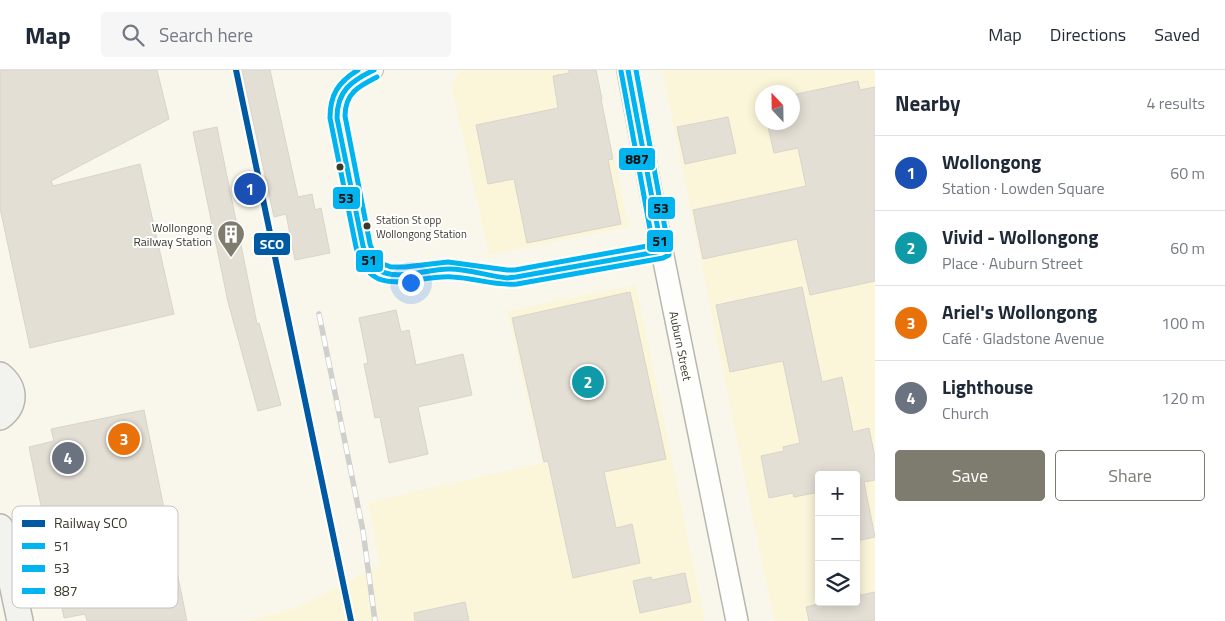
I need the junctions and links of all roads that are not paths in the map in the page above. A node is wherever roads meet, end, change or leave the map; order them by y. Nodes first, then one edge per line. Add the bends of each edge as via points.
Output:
1 (628, 70) edge
2 (368, 73) edge
3 (662, 252) junction
4 (0, 375) edge
5 (0, 417) edge
6 (0, 528) edge
7 (12, 584) edge
8 (17, 608) edge
9 (20, 621) edge
10 (737, 621) edge

1 - 3 street, Auburn Street
2 - 3 street via 346,89 340,98 337,118 363,246 368,260 381,272 405,274 451,269 509,278
3 - 10 street, Auburn Street
4 - 5 main road via 12,392 10,407
6 - 7 main road
8 - 9 main road

